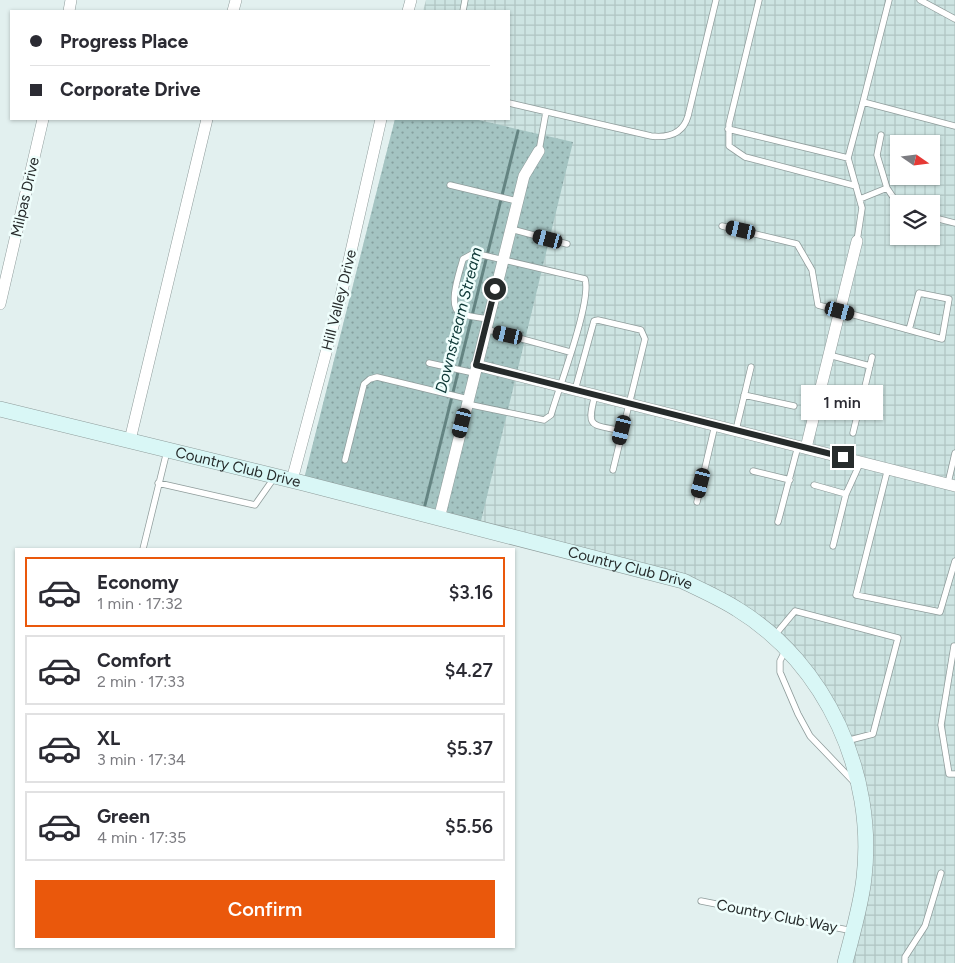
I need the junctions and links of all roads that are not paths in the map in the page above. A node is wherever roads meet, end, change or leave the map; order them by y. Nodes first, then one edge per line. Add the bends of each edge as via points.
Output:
1 (716, 0) edge
2 (759, 0) edge
3 (889, 0) edge
4 (920, 0) edge
5 (955, 19) edge
6 (863, 102) junction
7 (510, 103) edge
8 (546, 112) junction
9 (44, 120) edge
10 (207, 120) edge
11 (381, 120) edge
12 (955, 126) edge
13 (728, 129) junction
14 (881, 135) dead end
15 (539, 151) joint
16 (848, 158) junction
17 (450, 185) dead end
18 (856, 186) junction
19 (887, 188) junction
20 (892, 195) edge
21 (860, 199) junction
22 (517, 202) junction
23 (940, 220) edge
24 (955, 223) edge
25 (722, 226) dead end
26 (510, 229) junction
27 (857, 240) joint
28 (566, 244) dead end
29 (503, 259) junction
30 (3, 276) edge
31 (0, 304) edge
32 (840, 311) junction
33 (486, 324) junction
34 (909, 330) junction
35 (570, 352) junction
36 (828, 355) junction
37 (872, 357) dead end
38 (429, 363) dead end
39 (870, 366) junction
40 (752, 368) dead end
41 (475, 369) junction
42 (559, 386) junction
43 (575, 390) junction
44 (595, 395) junction
45 (863, 395) dead end
46 (744, 396) junction
47 (467, 401) junction
48 (629, 404) junction
49 (794, 406) dead end
50 (859, 408) dead end
51 (0, 409) edge
52 (715, 425) junction
53 (622, 430) junction
54 (736, 430) junction
55 (853, 433) dead end
56 (130, 440) junction
57 (802, 447) junction
58 (168, 449) junction
59 (955, 453) edge
60 (345, 460) dead end
61 (861, 461) junction
62 (888, 468) junction
63 (613, 470) dead end
64 (752, 472) dead end
65 (275, 476) junction
66 (292, 480) junction
67 (790, 480) junction
68 (158, 483) junction
69 (814, 485) dead end
70 (951, 485) edge
71 (846, 494) junction
72 (697, 502) dead end
73 (439, 519) junction
74 (778, 522) dead end
75 (832, 546) dead end
76 (143, 548) edge
77 (955, 561) edge
78 (774, 637) junction
79 (954, 646) dead end
80 (786, 648) junction
81 (846, 741) junction
82 (955, 774) edge
83 (860, 788) junction
84 (941, 873) dead end
85 (701, 902) dead end
86 (853, 932) junction
87 (845, 963) edge
88 (905, 963) edge

1 - 8 lane via 688,116 684,126 674,134 661,138
2 - 13 lane
3 - 6 lane
4 - 5 lane
6 - 12 lane
6 - 16 lane
7 - 8 lane
8 - 15 lane
9 - 30 street, Milpas Drive
10 - 56 street
11 - 66 street, Hill Valley Drive via 340,300
13 - 16 lane
13 - 18 lane via 729,146 745,157
14 - 19 lane via 876,155
15 - 22 street via 524,176
16 - 18 lane
17 - 22 lane
18 - 21 lane
19 - 20 lane
19 - 21 lane
21 - 27 lane via 862,208
22 - 26 street
23 - 24 lane
25 - 32 lane via 797,244 812,270 818,305
26 - 28 lane
26 - 29 street
27 - 32 street
29 - 33 street
29 - 33 lane via 474,253 463,259 453,301 455,308
29 - 35 lane via 584,279 588,288
30 - 31 street, Milpas Drive
32 - 34 lane
32 - 36 street
33 - 35 lane
33 - 41 street
34 - 34 lane via 942,339 949,299 919,293
35 - 42 lane
36 - 39 lane
36 - 57 street
37 - 39 lane
38 - 41 lane
39 - 45 lane
40 - 46 lane
41 - 42 street
41 - 47 street
42 - 43 street
42 - 47 lane via 552,415 544,420
43 - 44 street
43 - 48 lane via 591,326 598,320 641,330 645,339
44 - 48 street
44 - 53 lane via 589,417 591,421
46 - 49 lane
46 - 54 lane
47 - 60 lane via 377,377 370,379 364,384
47 - 73 street
48 - 52 street
48 - 53 lane
50 - 55 lane
51 - 56 street, Country Club Drive
52 - 54 street
52 - 72 lane
53 - 63 lane
54 - 57 street
56 - 58 street, Country Club Drive
57 - 61 street
57 - 67 lane
58 - 65 street, Country Club Drive
58 - 68 lane
59 - 70 lane
61 - 62 street
61 - 71 lane
62 - 70 street
62 - 77 lane via 856,595 940,612
64 - 67 lane
65 - 66 street, Country Club Drive
65 - 68 lane via 255,505
66 - 73 street, Country Club Drive
67 - 74 lane
68 - 76 lane
69 - 71 lane
71 - 75 lane
73 - 78 street, Country Club Drive via 683,581 738,609
78 - 80 street, Country Club Drive
78 - 81 lane via 795,611 898,638 874,734
79 - 82 lane via 941,725 949,774
80 - 81 street, Country Club Drive via 826,700
80 - 83 lane via 780,661 780,672 798,714 810,736
81 - 83 street, Country Club Drive
83 - 86 street, Country Club Drive via 866,825 864,878
84 - 88 lane via 925,926 905,957
85 - 86 lane, Country Club Way
86 - 87 street, Country Club Drive

